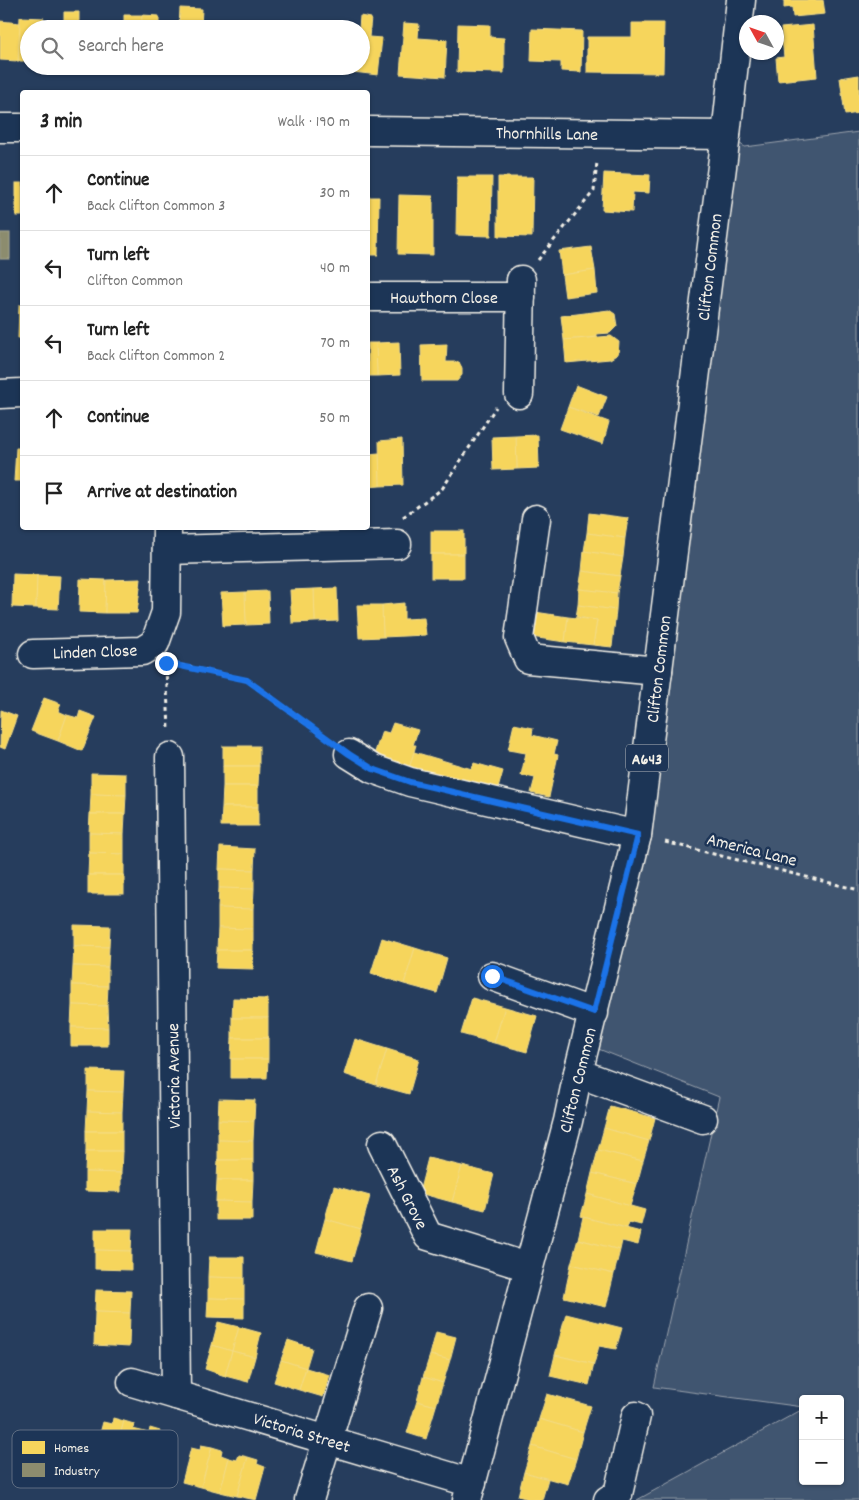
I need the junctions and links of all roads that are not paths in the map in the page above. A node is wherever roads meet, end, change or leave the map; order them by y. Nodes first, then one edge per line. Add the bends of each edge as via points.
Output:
1 (741, 0) edge
2 (0, 128) edge
3 (20, 128) edge
4 (370, 131) edge
5 (726, 135) junction
6 (370, 297) edge
7 (20, 393) edge
8 (0, 394) edge
9 (519, 394) road end
10 (536, 519) dead end
11 (167, 539) edge
12 (397, 544) road end
13 (32, 654) dead end
14 (658, 671) junction
15 (349, 754) road end
16 (170, 757) road end
17 (638, 835) junction
18 (492, 976) dead end
19 (594, 1012) junction
20 (578, 1073) junction
21 (703, 1119) dead end
22 (382, 1144) dead end
23 (528, 1267) junction
24 (368, 1308) dead end
25 (132, 1382) dead end
26 (176, 1395) junction
27 (636, 1416) dead end
28 (328, 1440) junction
29 (470, 1491) edge
30 (310, 1500) edge
31 (608, 1500) edge

1 - 5 street, Clifton Common / A643
2 - 3 street
4 - 5 street, Thornhills Lane
5 - 14 street, Clifton Common / A643
6 - 9 street, Hawthorn Close via 521,288
7 - 8 street
10 - 14 street via 519,638 528,660
11 - 12 street
11 - 13 street, Linden Close via 166,612 155,643 142,651
14 - 17 street, Clifton Common / A643
15 - 17 street via 373,769 410,782
16 - 26 street, Victoria Avenue
17 - 19 street, Clifton Common / A643
18 - 19 street
19 - 20 street, Clifton Common / A643
20 - 21 street
20 - 23 street, Clifton Common / A643
22 - 23 street, Ash Grove via 428,1236
23 - 29 street, Clifton Common / A643
24 - 28 street
25 - 26 street, Victoria Street
26 - 28 street, Victoria Street
27 - 31 street via 618,1494
28 - 29 street, Victoria Street
28 - 30 street

